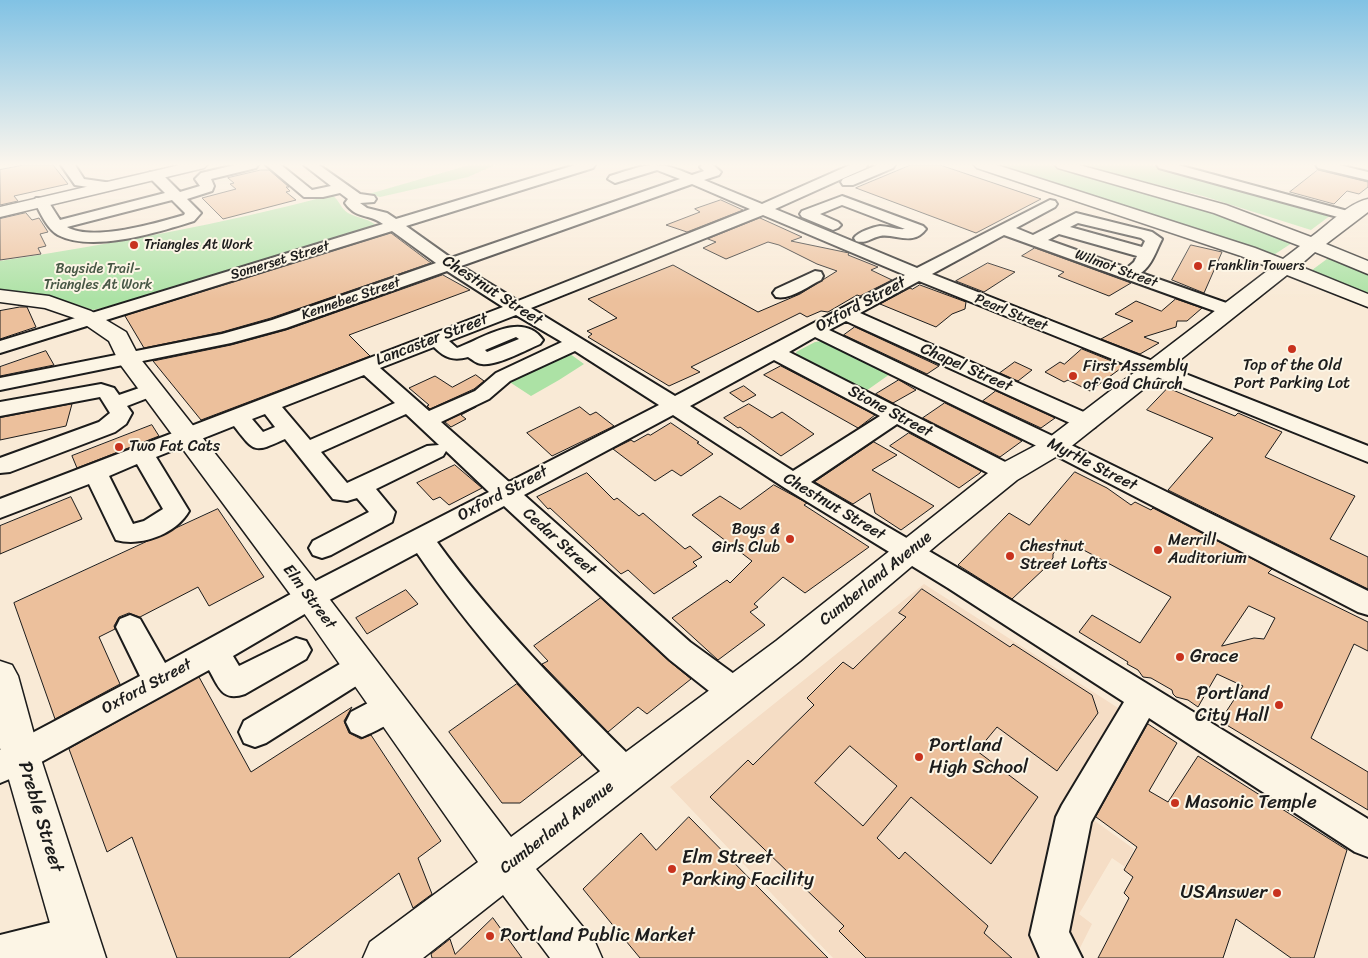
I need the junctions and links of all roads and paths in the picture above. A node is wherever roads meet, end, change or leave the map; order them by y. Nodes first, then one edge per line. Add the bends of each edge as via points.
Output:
1 (47, 210) edge
2 (120, 210) edge
3 (191, 210) edge
4 (359, 210) edge
5 (444, 210) edge
6 (607, 210) edge
7 (761, 210) joint
8 (818, 210) edge
9 (867, 210) edge
10 (1039, 210) edge
11 (1118, 210) edge
12 (1222, 210) edge
13 (1361, 210) edge
14 (57, 225) junction
15 (395, 225) junction
16 (1006, 227) junction
17 (862, 238) junction
18 (1035, 240) junction
19 (847, 245) junction
20 (1314, 245) junction
21 (450, 265) junction
22 (1368, 268) edge
23 (1278, 273) junction
24 (920, 274) junction
25 (1129, 274) junction
26 (815, 276) dead end
27 (782, 293) dead end
28 (0, 296) edge
29 (1368, 303) edge
30 (516, 308) junction
31 (1229, 310) junction
32 (846, 314) junction
33 (92, 319) junction
34 (815, 330) junction
35 (436, 338) junction
36 (576, 343) junction
37 (0, 347) edge
38 (470, 349) dead end
39 (773, 351) junction
40 (128, 360) junction
41 (366, 366) junction
42 (1152, 369) junction
43 (0, 384) edge
44 (151, 390) junction
45 (114, 404) junction
46 (268, 404) junction
47 (673, 406) junction
48 (0, 409) edge
49 (418, 413) junction
50 (896, 415) junction
51 (238, 416) junction
52 (1087, 422) junction
53 (289, 429) junction
54 (186, 436) junction
55 (1055, 446) junction
56 (306, 450) junction
57 (435, 451) dead end
58 (142, 453) junction
59 (1368, 454) edge
60 (2, 466) dead end
61 (94, 472) junction
62 (1007, 473) junction
63 (793, 482) junction
64 (360, 487) junction
65 (505, 493) junction
66 (0, 508) edge
67 (421, 539) junction
68 (322, 548) dead end
69 (910, 552) junction
70 (310, 597) junction
71 (1368, 604) edge
72 (130, 627) dead end
73 (296, 650) dead end
74 (214, 652) junction
75 (361, 667) junction
76 (0, 676) edge
77 (158, 680) junction
78 (734, 692) junction
79 (1144, 697) junction
80 (255, 732) dead end
81 (11, 761) edge
82 (626, 775) junction
83 (1368, 839) edge
84 (508, 866) junction
85 (80, 946) edge
86 (0, 955) edge
87 (386, 958) edge
88 (579, 958) edge
89 (1062, 958) edge

1 - 14 street
2 - 14 street
3 - 14 street via 194,213 189,218 179,221 97,237 70,234
4 - 15 street, Chestnut Street via 382,216
5 - 15 street, Somerset Street
6 - 21 street, Kennebec Street
7 - 19 street, Pearl Street
7 - 30 street, Lancaster Street
8 - 17 street via 807,214
9 - 17 street via 918,229 905,235 880,231
10 - 16 street, Oxford Street
11 - 23 main road via 1214,241
12 - 20 main road
13 - 20 main road, Cumberland Avenue
15 - 21 street, Chestnut Street
15 - 33 street, Somerset Street
16 - 18 street, Wilmot Street
16 - 24 street, Oxford Street
17 - 19 street
18 - 25 street, Wilmot Street
18 - 25 street via 1056,228 1147,254 1141,265
19 - 24 street, Pearl Street
20 - 22 main road
20 - 23 main road, Cumberland Avenue
21 - 30 street, Chestnut Street
21 - 40 street, Kennebec Street via 279,324
23 - 29 main road via 1315,289
23 - 31 main road, Cumberland Avenue
24 - 32 street, Oxford Street
24 - 42 street, Pearl Street
25 - 31 street, Wilmot Street
26 - 27 street
28 - 33 main road, Elm Street via 62,306
30 - 35 street, Lancaster Street
30 - 36 street, Chestnut Street
31 - 42 main road, Cumberland Avenue
32 - 34 street, Oxford Street
32 - 52 street, Chapel Street
33 - 37 street, Somerset Street
33 - 40 main road, Elm Street via 118,337
34 - 39 street, Oxford Street
34 - 55 street, Myrtle Street
35 - 38 street via 454,354
35 - 41 street, Lancaster Street
36 - 47 street, Chestnut Street
36 - 49 street via 503,377 482,394
39 - 47 street, Oxford Street
39 - 50 street, Stone Street
40 - 43 street, Kennebec Street
40 - 44 main road, Elm Street
41 - 46 street, Lancaster Street
41 - 49 street, Cedar Street
42 - 52 main road, Cumberland Avenue
42 - 59 street, Pearl Street
44 - 45 street
44 - 54 main road, Elm Street
45 - 48 street via 107,392 101,390
45 - 60 street via 120,413 118,419 106,427
46 - 51 street, Lancaster Street
46 - 53 street
47 - 63 street, Chestnut Street
47 - 65 street, Oxford Street
49 - 56 street
49 - 65 street, Cedar Street
50 - 62 street, Stone Street
50 - 63 street
51 - 53 street via 259,442
51 - 54 street, Lancaster Street
52 - 55 main road, Cumberland Avenue
53 - 56 street
54 - 58 street, Lancaster Street
54 - 70 main road, Elm Street
55 - 62 main road, Cumberland Avenue
55 - 71 street, Myrtle Street
56 - 64 street via 342,493
57 - 64 street
58 - 61 street, Lancaster Street
58 - 61 street via 177,512 140,533 125,533
61 - 66 street, Lancaster Street
62 - 69 main road, Cumberland Avenue
63 - 69 street, Chestnut Street
64 - 68 street via 383,516
65 - 67 street, Oxford Street
65 - 78 street, Cedar Street via 680,651
67 - 70 street, Oxford Street
67 - 82 street via 473,608 574,724
69 - 78 main road, Cumberland Avenue
69 - 79 street, Chestnut Street
70 - 74 street, Oxford Street
70 - 75 main road, Elm Street
72 - 77 street
73 - 74 street via 234,684
74 - 77 street, Oxford Street
75 - 80 street
75 - 84 main road, Elm Street via 376,714
76 - 81 main road, Preble Street
77 - 81 street, Oxford Street
78 - 82 main road, Cumberland Avenue
79 - 83 street, Chestnut Street
79 - 89 street via 1074,817 1049,935
81 - 85 main road, Preble Street
82 - 84 main road, Cumberland Avenue
84 - 87 main road, Cumberland Avenue
84 - 88 main road, Elm Street
85 - 86 street

